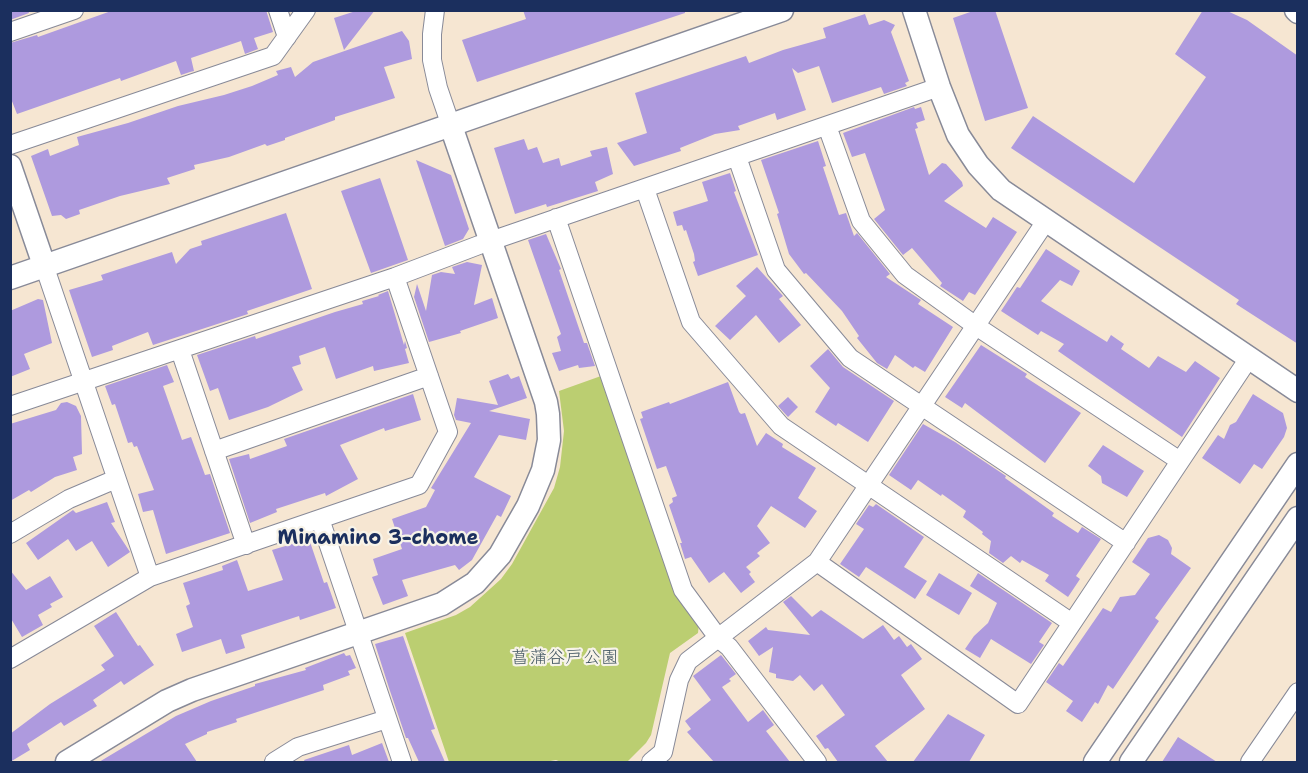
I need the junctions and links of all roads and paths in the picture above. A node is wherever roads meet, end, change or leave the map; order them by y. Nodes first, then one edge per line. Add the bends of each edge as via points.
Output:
1 (74, 10) edge
2 (278, 10) edge
3 (306, 10) edge
4 (435, 10) edge
5 (782, 10) edge
6 (914, 10) edge
7 (10, 32) edge
8 (287, 37) junction
9 (939, 87) junction
10 (451, 126) junction
11 (827, 126) junction
12 (10, 145) edge
13 (737, 157) junction
14 (10, 166) edge
15 (645, 189) junction
16 (556, 218) junction
17 (1046, 221) junction
18 (490, 241) junction
19 (44, 265) junction
20 (394, 277) junction
21 (10, 278) edge
22 (976, 326) junction
23 (180, 350) junction
24 (1249, 358) junction
25 (429, 376) junction
26 (83, 382) junction
27 (1298, 391) edge
28 (10, 406) edge
29 (921, 406) junction
30 (214, 451) junction
31 (1180, 461) junction
32 (1298, 464) edge
33 (116, 479) junction
34 (868, 486) junction
35 (1298, 518) edge
36 (320, 519) junction
37 (10, 534) edge
38 (1125, 543) junction
39 (246, 545) junction
40 (817, 562) junction
41 (150, 577) junction
42 (1072, 622) junction
43 (358, 631) junction
44 (718, 639) junction
45 (10, 659) edge
46 (1298, 692) edge
47 (387, 718) junction
48 (662, 759) edge
49 (67, 762) edge
50 (274, 762) edge
51 (402, 762) edge
52 (817, 762) edge
53 (1095, 762) edge
54 (1131, 762) edge
55 (1250, 762) edge

1 - 7 street
2 - 8 street
3 - 8 street
4 - 10 street via 431,45 434,73
5 - 10 street
6 - 9 street
8 - 12 street via 273,56
9 - 11 street
9 - 17 street via 958,135 978,165 1001,190
10 - 18 street
10 - 19 street
11 - 13 street
11 - 22 street via 861,221 905,274
13 - 15 street
13 - 29 street via 776,270 850,358
14 - 19 street
15 - 16 street
15 - 34 street via 691,322 781,426
16 - 18 street
16 - 44 street via 683,590
17 - 22 street
17 - 24 street
18 - 20 street
18 - 43 street via 546,402 549,440 543,470 500,555 474,583 442,604
19 - 21 street
19 - 26 street
20 - 23 street
20 - 25 street
22 - 29 street
22 - 31 street
23 - 26 street
23 - 30 street
24 - 27 street
24 - 31 street
25 - 30 street
25 - 36 street via 448,432 419,485
26 - 28 street
26 - 33 street
29 - 34 street
29 - 38 street
30 - 39 street
31 - 38 street
32 - 53 street
33 - 37 street via 69,499
33 - 41 street
34 - 40 street
34 - 42 street
35 - 54 street
36 - 39 street
36 - 43 street
38 - 42 street
39 - 41 street
40 - 42 street via 1018,704
40 - 44 street
41 - 45 street
43 - 47 street
43 - 49 street via 166,701
44 - 48 street via 683,668
44 - 52 street via 729,647
46 - 55 street
47 - 50 street via 298,747
47 - 51 street

